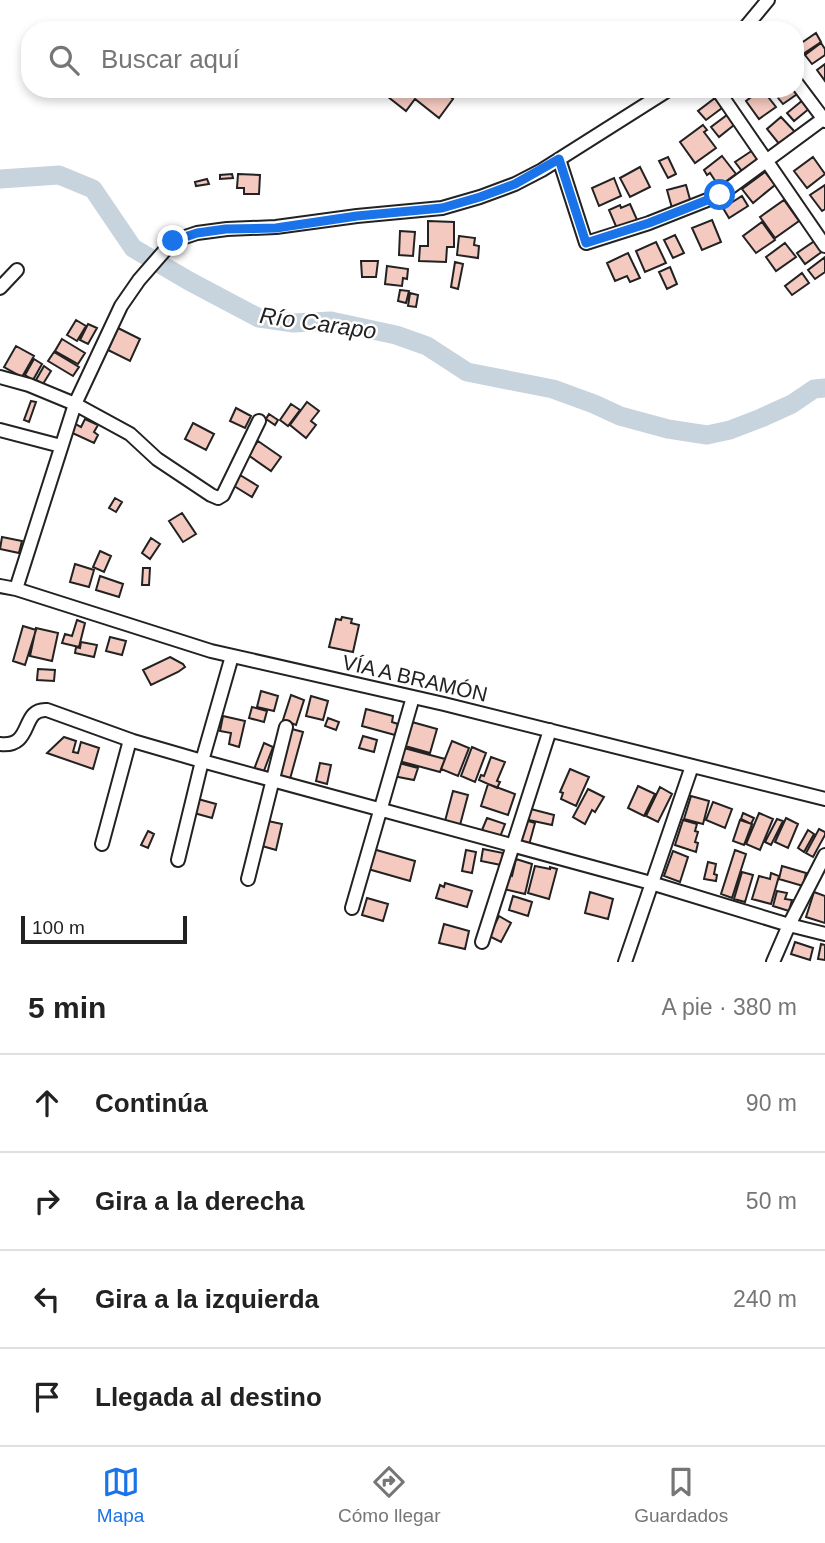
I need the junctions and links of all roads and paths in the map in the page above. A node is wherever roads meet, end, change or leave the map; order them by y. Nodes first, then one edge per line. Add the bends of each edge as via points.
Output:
1 (768, 0) edge
2 (755, 21) edge
3 (804, 93) edge
4 (656, 98) edge
5 (723, 98) edge
6 (824, 120) edge
7 (559, 159) junction
8 (766, 162) junction
9 (825, 246) edge
10 (17, 270) dead end
11 (0, 288) edge
12 (0, 377) edge
13 (75, 404) junction
14 (258, 421) dead end
15 (0, 430) edge
16 (61, 446) junction
17 (0, 586) edge
18 (16, 589) junction
19 (232, 656) junction
20 (413, 697) junction
21 (286, 727) dead end
22 (550, 730) junction
23 (130, 740) junction
24 (0, 744) edge
25 (202, 761) junction
26 (692, 766) junction
27 (273, 781) junction
28 (825, 799) edge
29 (381, 810) junction
30 (102, 845) dead end
31 (513, 846) junction
32 (825, 855) edge
33 (178, 860) dead end
34 (248, 879) dead end
35 (651, 883) junction
36 (352, 908) dead end
37 (789, 925) junction
38 (825, 934) edge
39 (482, 942) dead end
40 (625, 962) edge
41 (773, 962) edge

1 - 2 street
3 - 6 street
4 - 7 street
5 - 8 street
6 - 8 street
7 - 8 street via 586,243 720,195
7 - 13 street via 515,184 442,208 276,228 226,229 173,241 121,306
8 - 9 street
10 - 11 street
12 - 13 street
13 - 14 street via 130,434 157,459 218,498
13 - 16 street
15 - 16 street
16 - 18 street
17 - 18 street, VÍA A BRAMÓN
18 - 19 street, VÍA A BRAMÓN
19 - 20 street, VÍA A BRAMÓN
19 - 25 street
20 - 22 street, VÍA A BRAMÓN
20 - 29 street
21 - 27 street
22 - 26 street, VÍA A BRAMÓN
22 - 31 street
23 - 24 street via 43,710 34,713 19,740
23 - 25 street
23 - 30 street
25 - 27 street
25 - 33 street
26 - 28 street, VÍA A BRAMÓN
26 - 35 street
27 - 29 street
27 - 34 street
29 - 31 street
29 - 36 street
31 - 35 street
31 - 39 street
32 - 37 street
35 - 37 street
35 - 40 street
37 - 38 street
37 - 41 street

